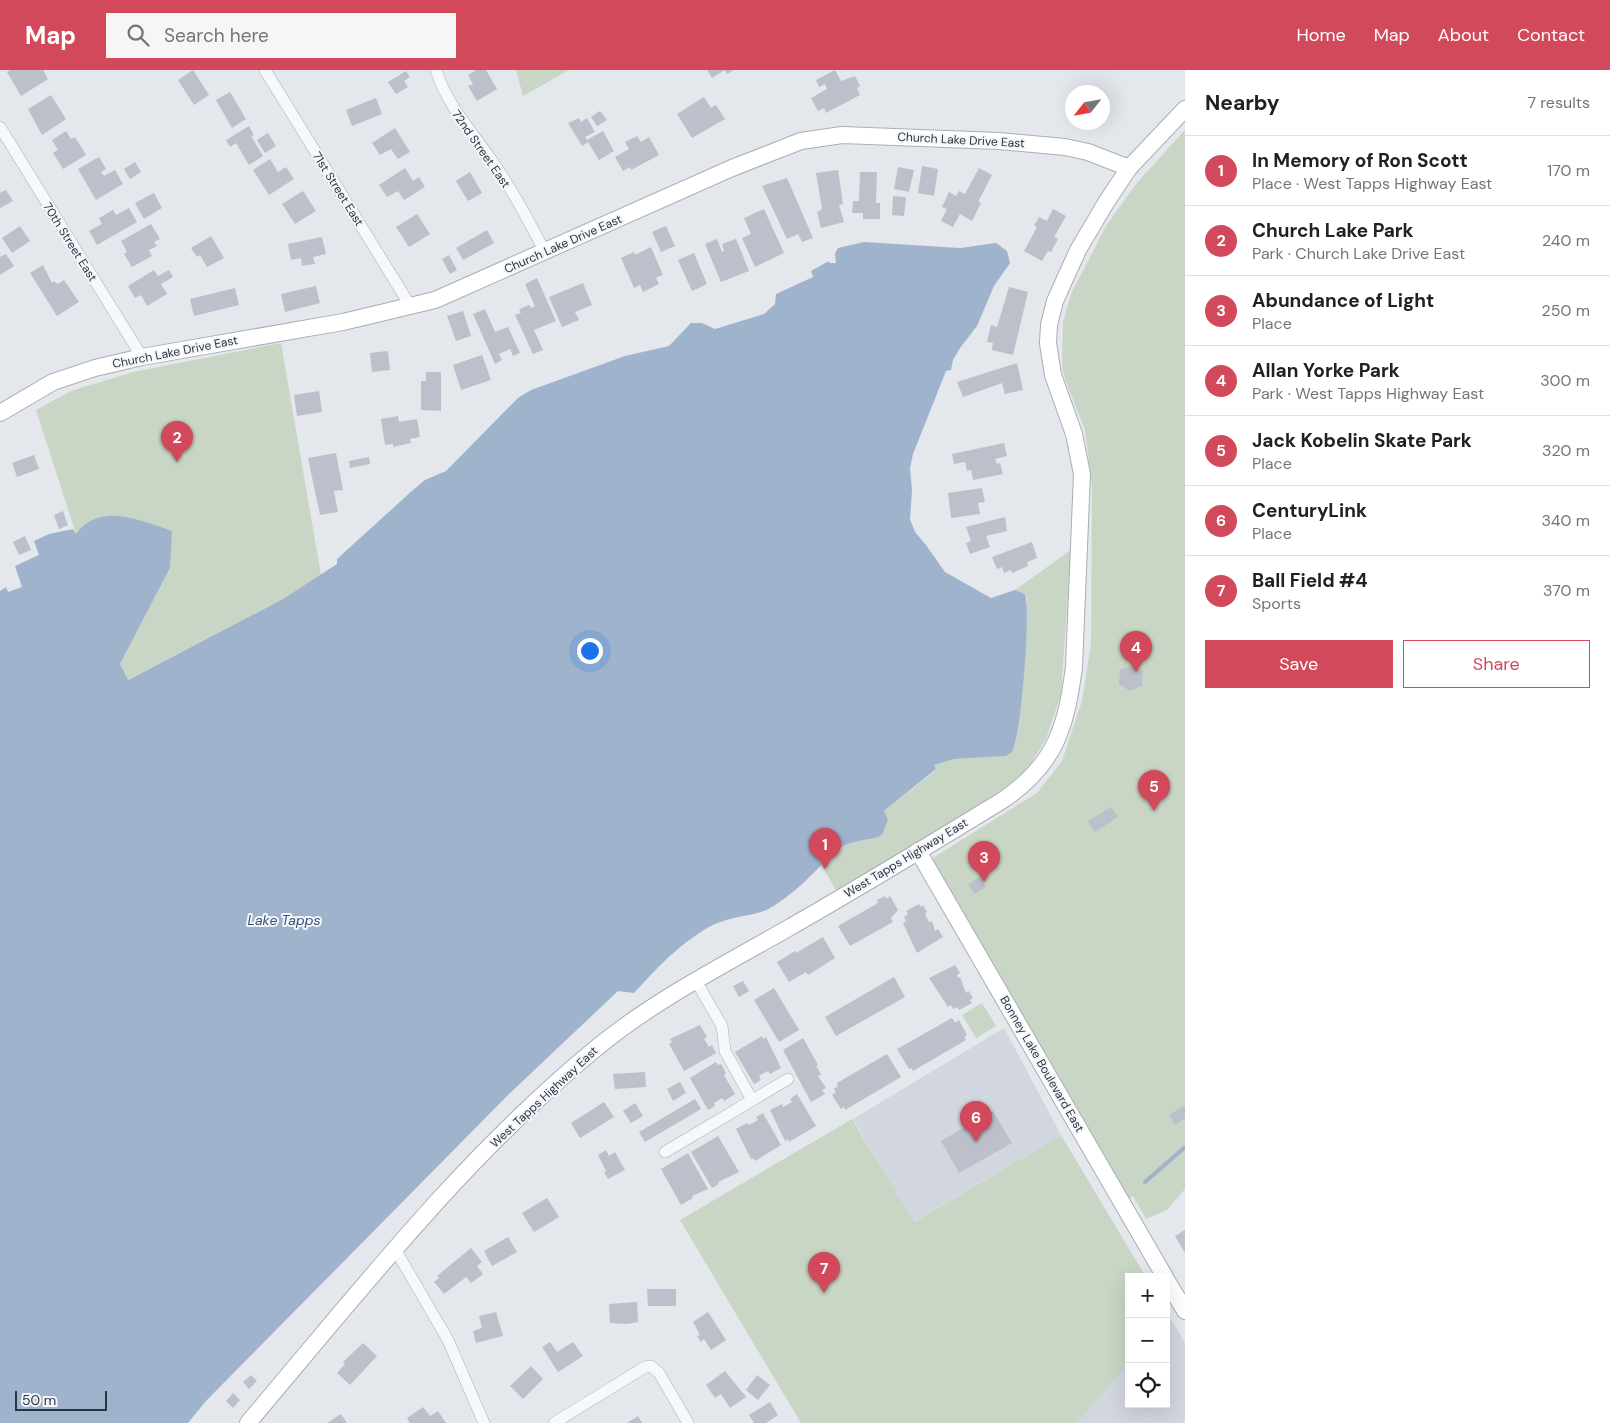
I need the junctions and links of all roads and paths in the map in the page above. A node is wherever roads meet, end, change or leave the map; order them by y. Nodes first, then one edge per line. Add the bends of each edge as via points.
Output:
1 (265, 70) edge
2 (436, 70) edge
3 (1185, 109) edge
4 (0, 127) edge
5 (1128, 168) junction
6 (545, 252) junction
7 (411, 307) junction
8 (142, 357) junction
9 (0, 412) edge
10 (918, 852) junction
11 (696, 981) junction
12 (788, 1079) dead end
13 (752, 1100) junction
14 (665, 1152) dead end
15 (395, 1249) junction
16 (1163, 1273) edge
17 (1170, 1285) edge
18 (1185, 1311) edge
19 (248, 1423) edge
20 (484, 1423) edge
21 (554, 1423) edge
22 (688, 1423) edge

1 - 7 street, 71st Street East
2 - 6 street, 72nd Street East via 440,85 462,123 491,158
3 - 5 street, West Tapps Highway East
4 - 8 street, 70th Street East
5 - 6 street, Church Lake Drive East via 1088,152 1065,147 935,138 824,137 778,148
5 - 10 street, West Tapps Highway East via 1078,250 1055,301 1049,325 1053,375 1074,434 1082,474 1074,666 1065,718 1048,758 1029,781
6 - 7 street, Church Lake Drive East via 482,281
7 - 8 street, Church Lake Drive East
8 - 9 street, Church Lake Drive East via 53,382
10 - 11 street, West Tapps Highway East
10 - 16 street, Bonney Lake Boulevard East
11 - 13 street via 722,1026 724,1051
11 - 15 street, West Tapps Highway East via 628,1024 570,1071 459,1178
12 - 13 street
13 - 14 street
15 - 19 street, West Tapps Highway East
15 - 20 street via 448,1340
17 - 18 street, Bonney Lake Boulevard East
21 - 22 street via 652,1366

